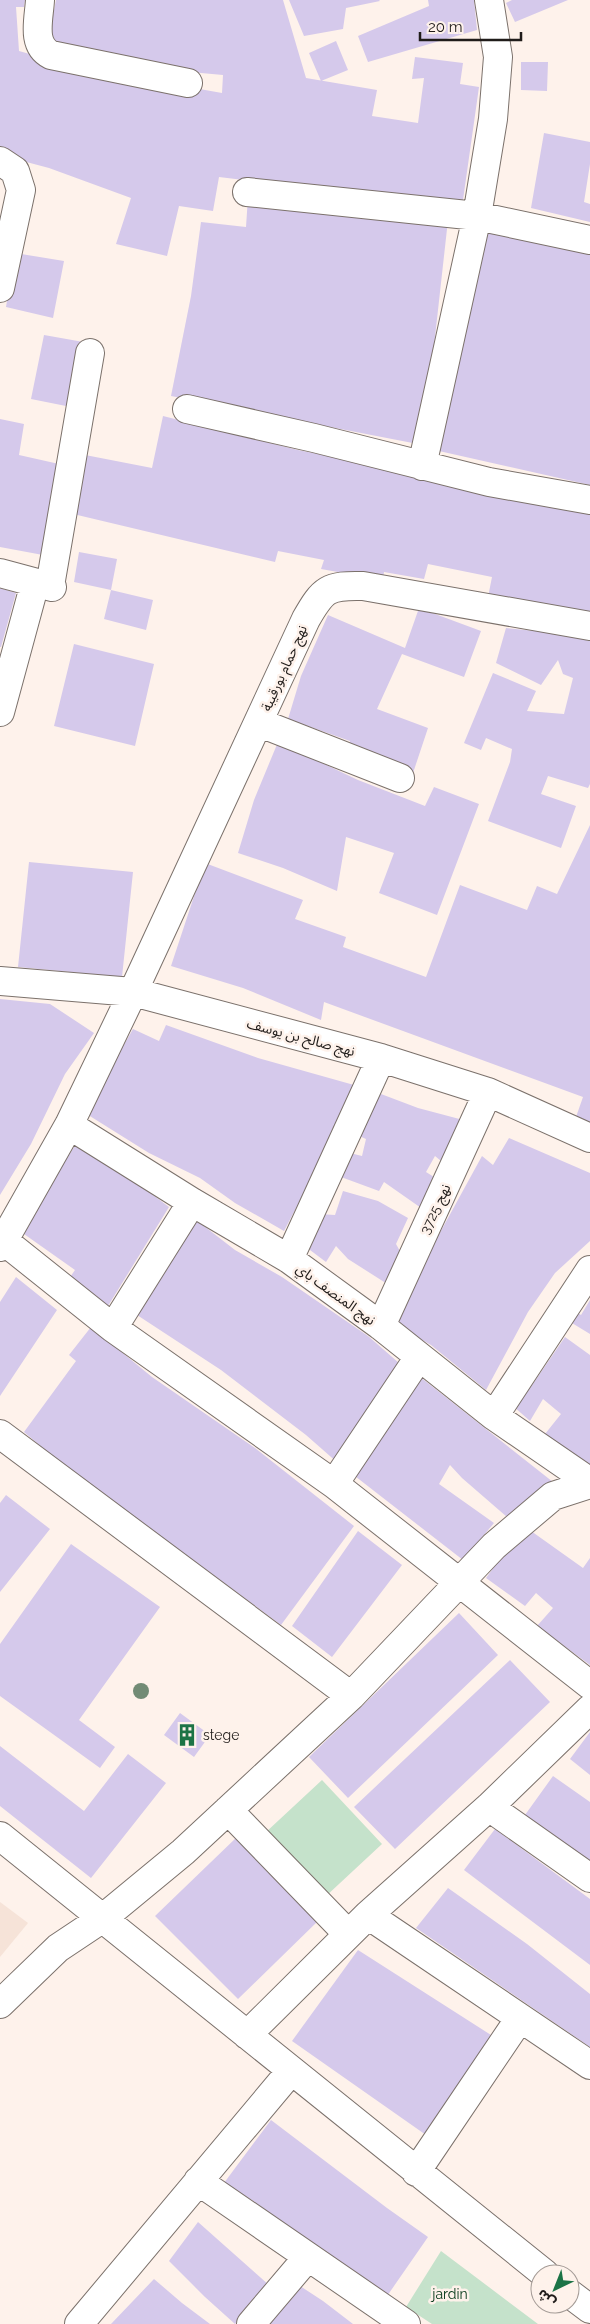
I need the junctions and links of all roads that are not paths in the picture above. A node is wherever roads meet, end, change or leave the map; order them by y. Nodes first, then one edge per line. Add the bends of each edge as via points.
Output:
1 (40, 0) edge
2 (489, 0) edge
3 (188, 83) dead end
4 (0, 161) edge
5 (247, 192) dead end
6 (477, 216) junction
7 (590, 240) edge
8 (0, 288) edge
9 (90, 353) dead end
10 (186, 409) dead end
11 (422, 466) junction
12 (590, 500) edge
13 (0, 573) edge
14 (51, 587) junction
15 (590, 626) edge
16 (0, 712) edge
17 (260, 723) junction
18 (400, 778) dead end
19 (0, 981) edge
20 (134, 992) junction
21 (381, 1058) junction
22 (488, 1092) junction
23 (69, 1124) junction
24 (590, 1138) edge
25 (192, 1202) junction
26 (2, 1244) edge
27 (289, 1259) junction
28 (590, 1270) edge
29 (381, 1326) junction
30 (113, 1328) junction
31 (419, 1357) junction
32 (494, 1416) junction
33 (0, 1434) edge
34 (590, 1483) edge
35 (334, 1484) junction
36 (460, 1583) junction
37 (590, 1685) edge
38 (351, 1696) junction
39 (590, 1709) edge
40 (489, 1807) junction
41 (228, 1810) junction
42 (0, 1836) edge
43 (590, 1878) edge
44 (368, 1915) junction
45 (103, 1918) junction
46 (348, 1934) junction
47 (0, 2004) edge
48 (520, 2018) junction
49 (247, 2035) junction
50 (590, 2065) edge
51 (291, 2070) junction
52 (416, 2172) junction
53 (198, 2182) junction
54 (307, 2258) junction
55 (532, 2264) edge
56 (580, 2302) edge
57 (590, 2310) edge
58 (79, 2324) edge
59 (251, 2324) edge
60 (406, 2324) edge

1 - 3 street via 38,42 51,55
2 - 6 street via 498,57 493,119
4 - 8 street via 15,171 22,190
5 - 6 street
6 - 7 street
6 - 11 street
9 - 14 street
10 - 11 street
11 - 12 street
13 - 14 street
14 - 16 street
15 - 17 street, نهج حمام بورقيبة via 363,586 329,588 306,619
17 - 18 street
17 - 20 street, نهج حمام بورقيبة
19 - 20 street, نهج صالح بن يوسف
20 - 21 street, نهج صالح بن يوسف
20 - 23 street, نهج حمام بورقيبة
21 - 22 street, نهج صالح بن يوسف
21 - 27 street
22 - 24 street, نهج صالح بن يوسف
22 - 29 street, نهج 3725
23 - 25 street, نهج المنصف باي
23 - 26 street, نهج حمام بورقيبة
25 - 27 street, نهج المنصف باي
25 - 30 street
26 - 30 street
27 - 29 street, نهج المنصف باي
28 - 32 street
29 - 31 street, نهج المنصف باي
30 - 35 street
31 - 32 street, نهج المنصف باي
31 - 35 street
32 - 34 street, نهج المنصف باي
33 - 38 street
34 - 36 street via 553,1496 494,1546
35 - 36 street
36 - 37 street
36 - 38 street
38 - 41 street
39 - 40 street
40 - 43 street
40 - 44 street
41 - 45 street
41 - 46 street
42 - 45 street
44 - 46 street
44 - 48 street
45 - 47 street via 58,1948
45 - 49 street
46 - 49 street
48 - 50 street
48 - 52 street
49 - 51 street
51 - 52 street
51 - 53 street
52 - 55 street
53 - 54 street
53 - 58 street
54 - 59 street
54 - 60 street
56 - 57 street

